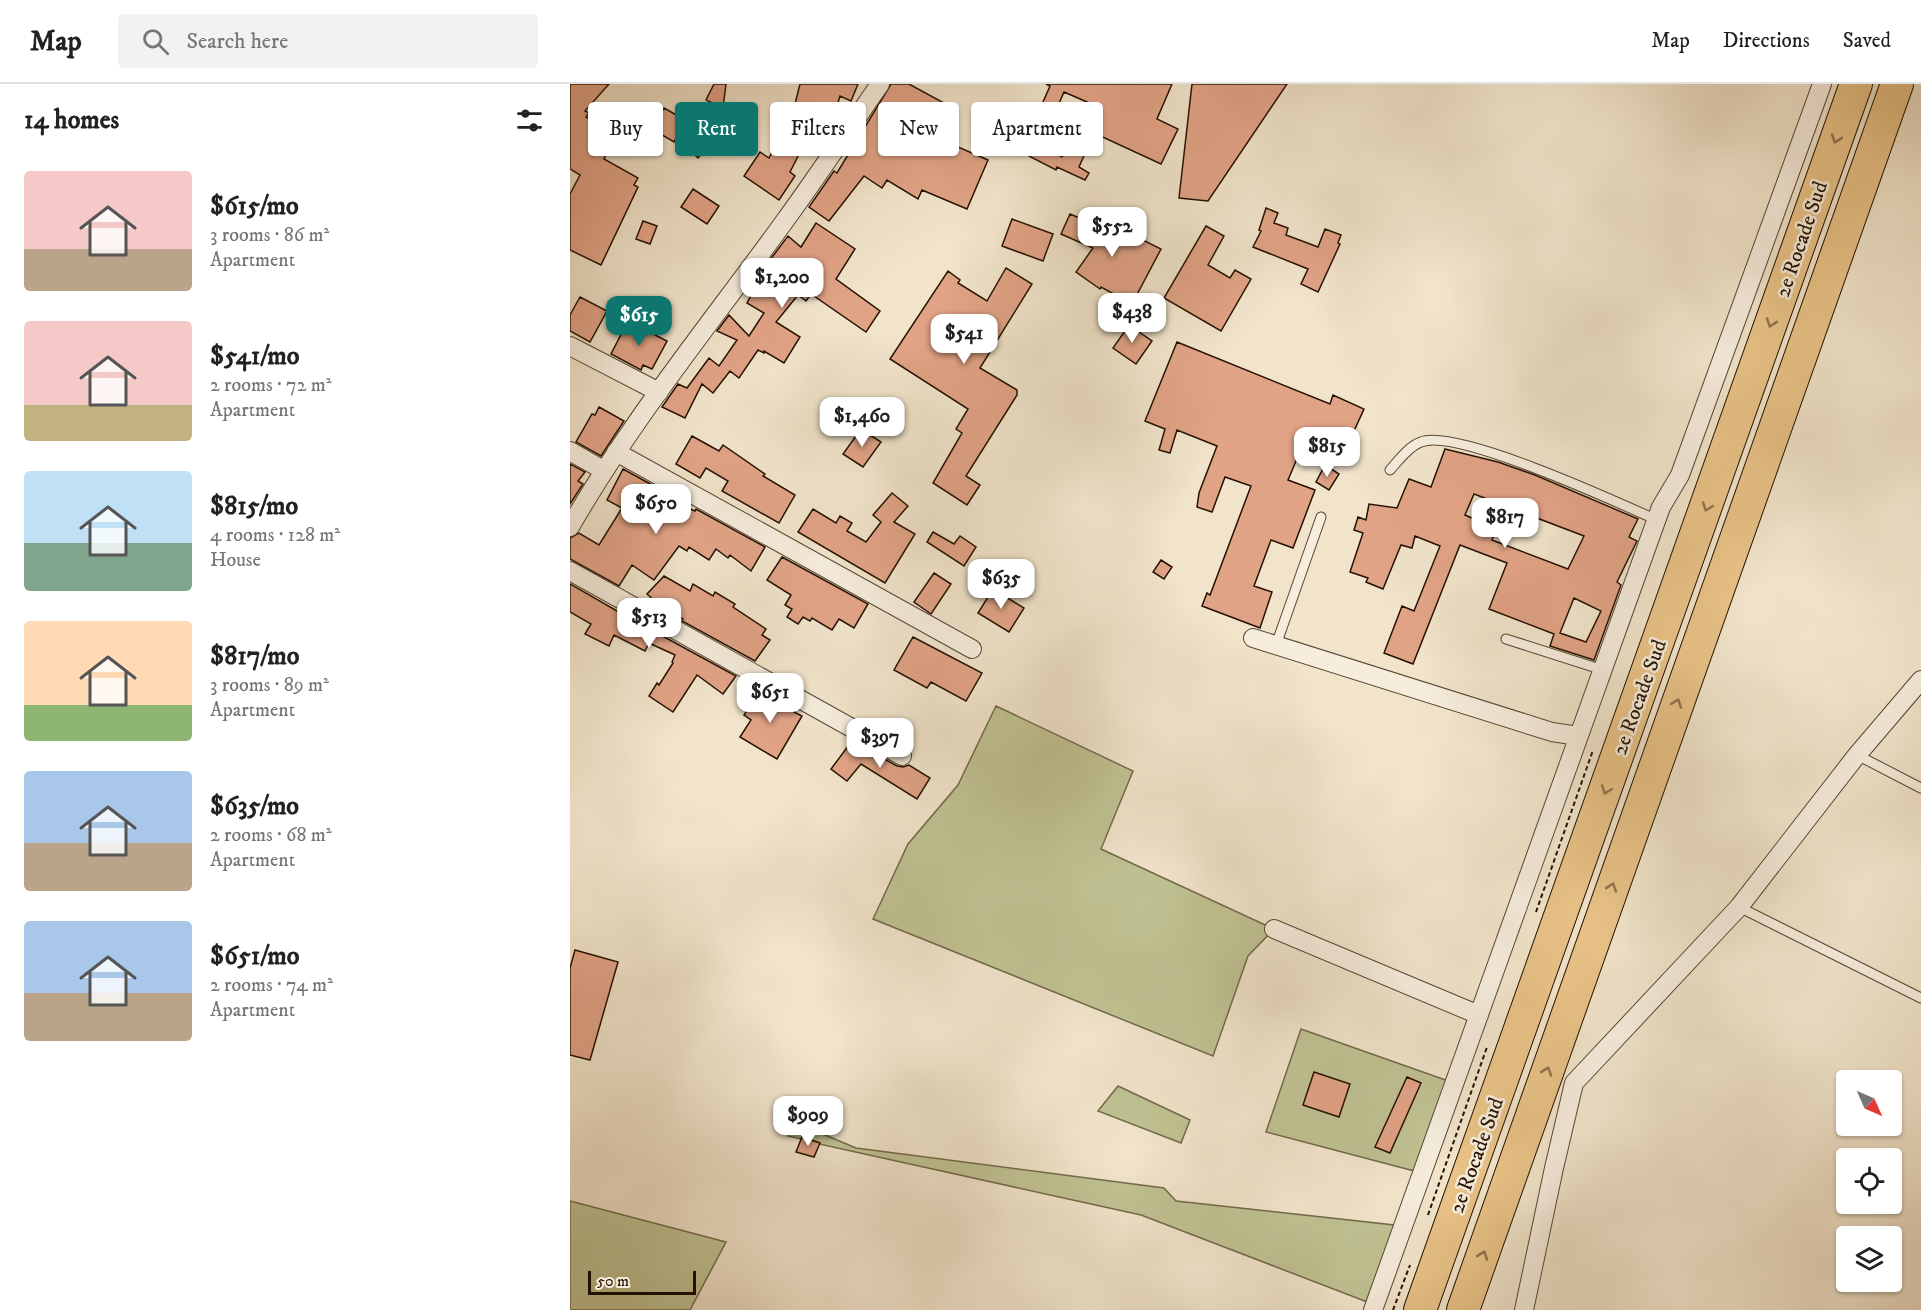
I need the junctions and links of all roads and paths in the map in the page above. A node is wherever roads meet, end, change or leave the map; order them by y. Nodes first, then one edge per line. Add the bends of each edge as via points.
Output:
1 (880, 84) edge
2 (1822, 84) edge
3 (1856, 84) edge
4 (1896, 84) edge
5 (570, 346) edge
6 (659, 392) junction
7 (570, 451) edge
8 (616, 452) junction
9 (603, 470) junction
10 (1390, 470) dead end
11 (1321, 517) dead end
12 (1656, 520) junction
13 (570, 527) edge
14 (570, 571) edge
15 (1253, 638) dead end
16 (1506, 639) dead end
17 (1276, 645) junction
18 (972, 649) dead end
19 (1603, 670) junction
20 (1921, 680) edge
21 (1576, 741) junction
22 (1857, 755) junction
23 (902, 756) dead end
24 (1921, 788) edge
25 (1739, 907) junction
26 (1534, 916) dead end
27 (1274, 929) dead end
28 (1921, 998) edge
29 (1479, 1015) junction
30 (1488, 1047) dead end
31 (1428, 1215) dead end
32 (1413, 1257) dead end
33 (1373, 1310) edge
34 (1393, 1310) edge
35 (1420, 1310) edge
36 (1463, 1310) edge
37 (1524, 1310) edge

1 - 6 street via 784,223
2 - 12 street via 1680,475
3 -> 35 highway, 2e Rocade Sud
36 -> 4 highway, 2e Rocade Sud
5 - 6 street
6 - 8 street
7 - 9 street
8 - 9 street
8 - 18 street
9 - 13 street
10 - 12 lane via 1419,442 1448,442 1556,477
11 - 17 lane
12 - 19 street
14 - 23 street
15 - 17 street
16 - 19 lane
17 - 21 street
19 - 21 street
20 - 22 street
21 - 26 path via 1592,753
21 - 29 street
22 - 24 lane
22 - 25 street
25 - 28 lane
25 - 37 street via 1574,1083
27 - 29 street
29 - 33 street
30 - 31 path
32 - 34 path

